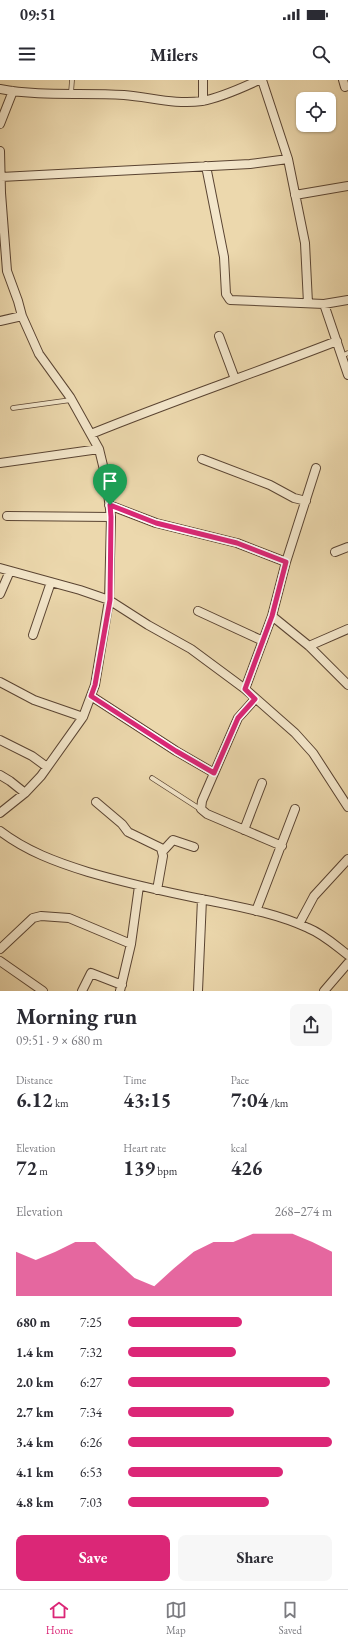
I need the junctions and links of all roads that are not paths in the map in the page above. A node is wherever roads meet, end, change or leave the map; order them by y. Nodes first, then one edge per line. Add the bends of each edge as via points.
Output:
1 (72, 80) edge
2 (203, 80) edge
3 (261, 80) edge
4 (0, 88) edge
5 (13, 91) junction
6 (71, 93) junction
7 (203, 101) junction
8 (0, 124) edge
9 (0, 151) edge
10 (288, 159) junction
11 (206, 166) junction
12 (1, 177) edge
13 (348, 186) edge
14 (1, 193) edge
15 (295, 195) junction
16 (4, 273) edge
17 (348, 300) edge
18 (308, 303) junction
19 (324, 304) junction
20 (22, 316) junction
21 (0, 321) edge
22 (219, 336) dead end
23 (337, 341) junction
24 (345, 354) edge
25 (348, 375) edge
26 (235, 379) junction
27 (71, 400) junction
28 (13, 408) dead end
29 (90, 434) junction
30 (99, 449) junction
31 (202, 459) dead end
32 (0, 463) edge
33 (316, 468) dead end
34 (306, 501) junction
35 (110, 505) junction
36 (7, 516) dead end
37 (111, 517) junction
38 (348, 547) edge
39 (335, 552) dead end
40 (286, 562) junction
41 (0, 568) edge
42 (10, 571) junction
43 (51, 582) junction
44 (0, 594) edge
45 (110, 600) junction
46 (198, 611) dead end
47 (272, 616) junction
48 (348, 630) edge
49 (33, 635) dead end
50 (263, 641) junction
51 (309, 646) junction
52 (0, 682) edge
53 (348, 685) edge
54 (245, 689) junction
55 (91, 696) junction
56 (255, 699) junction
57 (83, 718) junction
58 (0, 740) edge
59 (48, 767) junction
60 (214, 773) junction
61 (0, 775) edge
62 (152, 778) dead end
63 (262, 783) dead end
64 (25, 793) junction
65 (96, 802) dead end
66 (348, 807) edge
67 (201, 809) junction
68 (295, 809) dead end
69 (0, 813) edge
70 (244, 830) junction
71 (1, 835) edge
72 (282, 846) junction
73 (194, 847) dead end
74 (162, 852) junction
75 (348, 859) edge
76 (139, 886) junction
77 (158, 890) junction
78 (202, 899) junction
79 (256, 911) junction
80 (298, 924) junction
81 (131, 944) junction
82 (0, 949) edge
83 (348, 955) edge
84 (0, 961) edge
85 (348, 963) edge
86 (121, 988) edge
87 (43, 991) edge
88 (82, 991) edge
89 (198, 991) edge
90 (324, 991) edge

1 - 6 lane
2 - 7 street
3 - 7 street
3 - 10 street
4 - 5 street
5 - 6 street
5 - 8 street
6 - 7 street via 126,95 172,102
9 - 12 street
10 - 11 street
10 - 15 street
11 - 12 street
11 - 18 street via 224,257 228,298
12 - 14 street
13 - 15 street
14 - 16 street
15 - 18 street via 304,243
16 - 20 street via 18,301
17 - 19 street
18 - 19 street
19 - 23 street
20 - 21 street
20 - 27 street via 39,354
22 - 26 street
23 - 24 street
23 - 26 street
24 - 25 street
26 - 29 street
27 - 28 lane
27 - 29 street
29 - 30 street
30 - 32 street
30 - 35 street
31 - 34 street
33 - 34 street
34 - 40 street
35 - 37 street
35 - 40 street via 156,523 237,543
36 - 37 street
37 - 45 street
38 - 39 street
40 - 47 street
41 - 42 street
42 - 43 street
42 - 44 street
43 - 45 street
43 - 49 street
45 - 54 street via 191,649
45 - 55 street
46 - 50 street
47 - 50 street
47 - 51 street
48 - 51 street
50 - 54 street
51 - 53 street
52 - 57 street via 34,700
54 - 56 street
55 - 57 street
55 - 60 street
56 - 60 street via 238,718
56 - 66 street via 295,733 313,753
57 - 59 street
58 - 59 street
59 - 64 street
60 - 67 street
61 - 64 street
62 - 67 lane
63 - 70 street
64 - 69 street
65 - 74 street via 128,832 161,848
67 - 70 street
68 - 72 street
70 - 72 street
71 - 76 street via 34,853 67,866
72 - 79 street
73 - 74 street via 173,840
74 - 77 street
75 - 80 street via 314,896
76 - 77 street
76 - 81 street
77 - 78 street
78 - 79 street
78 - 89 street
79 - 80 street
80 - 83 street via 326,938
81 - 82 street via 69,918 41,916 34,918
81 - 86 street
84 - 87 street
85 - 90 street
86 - 88 street via 91,973

